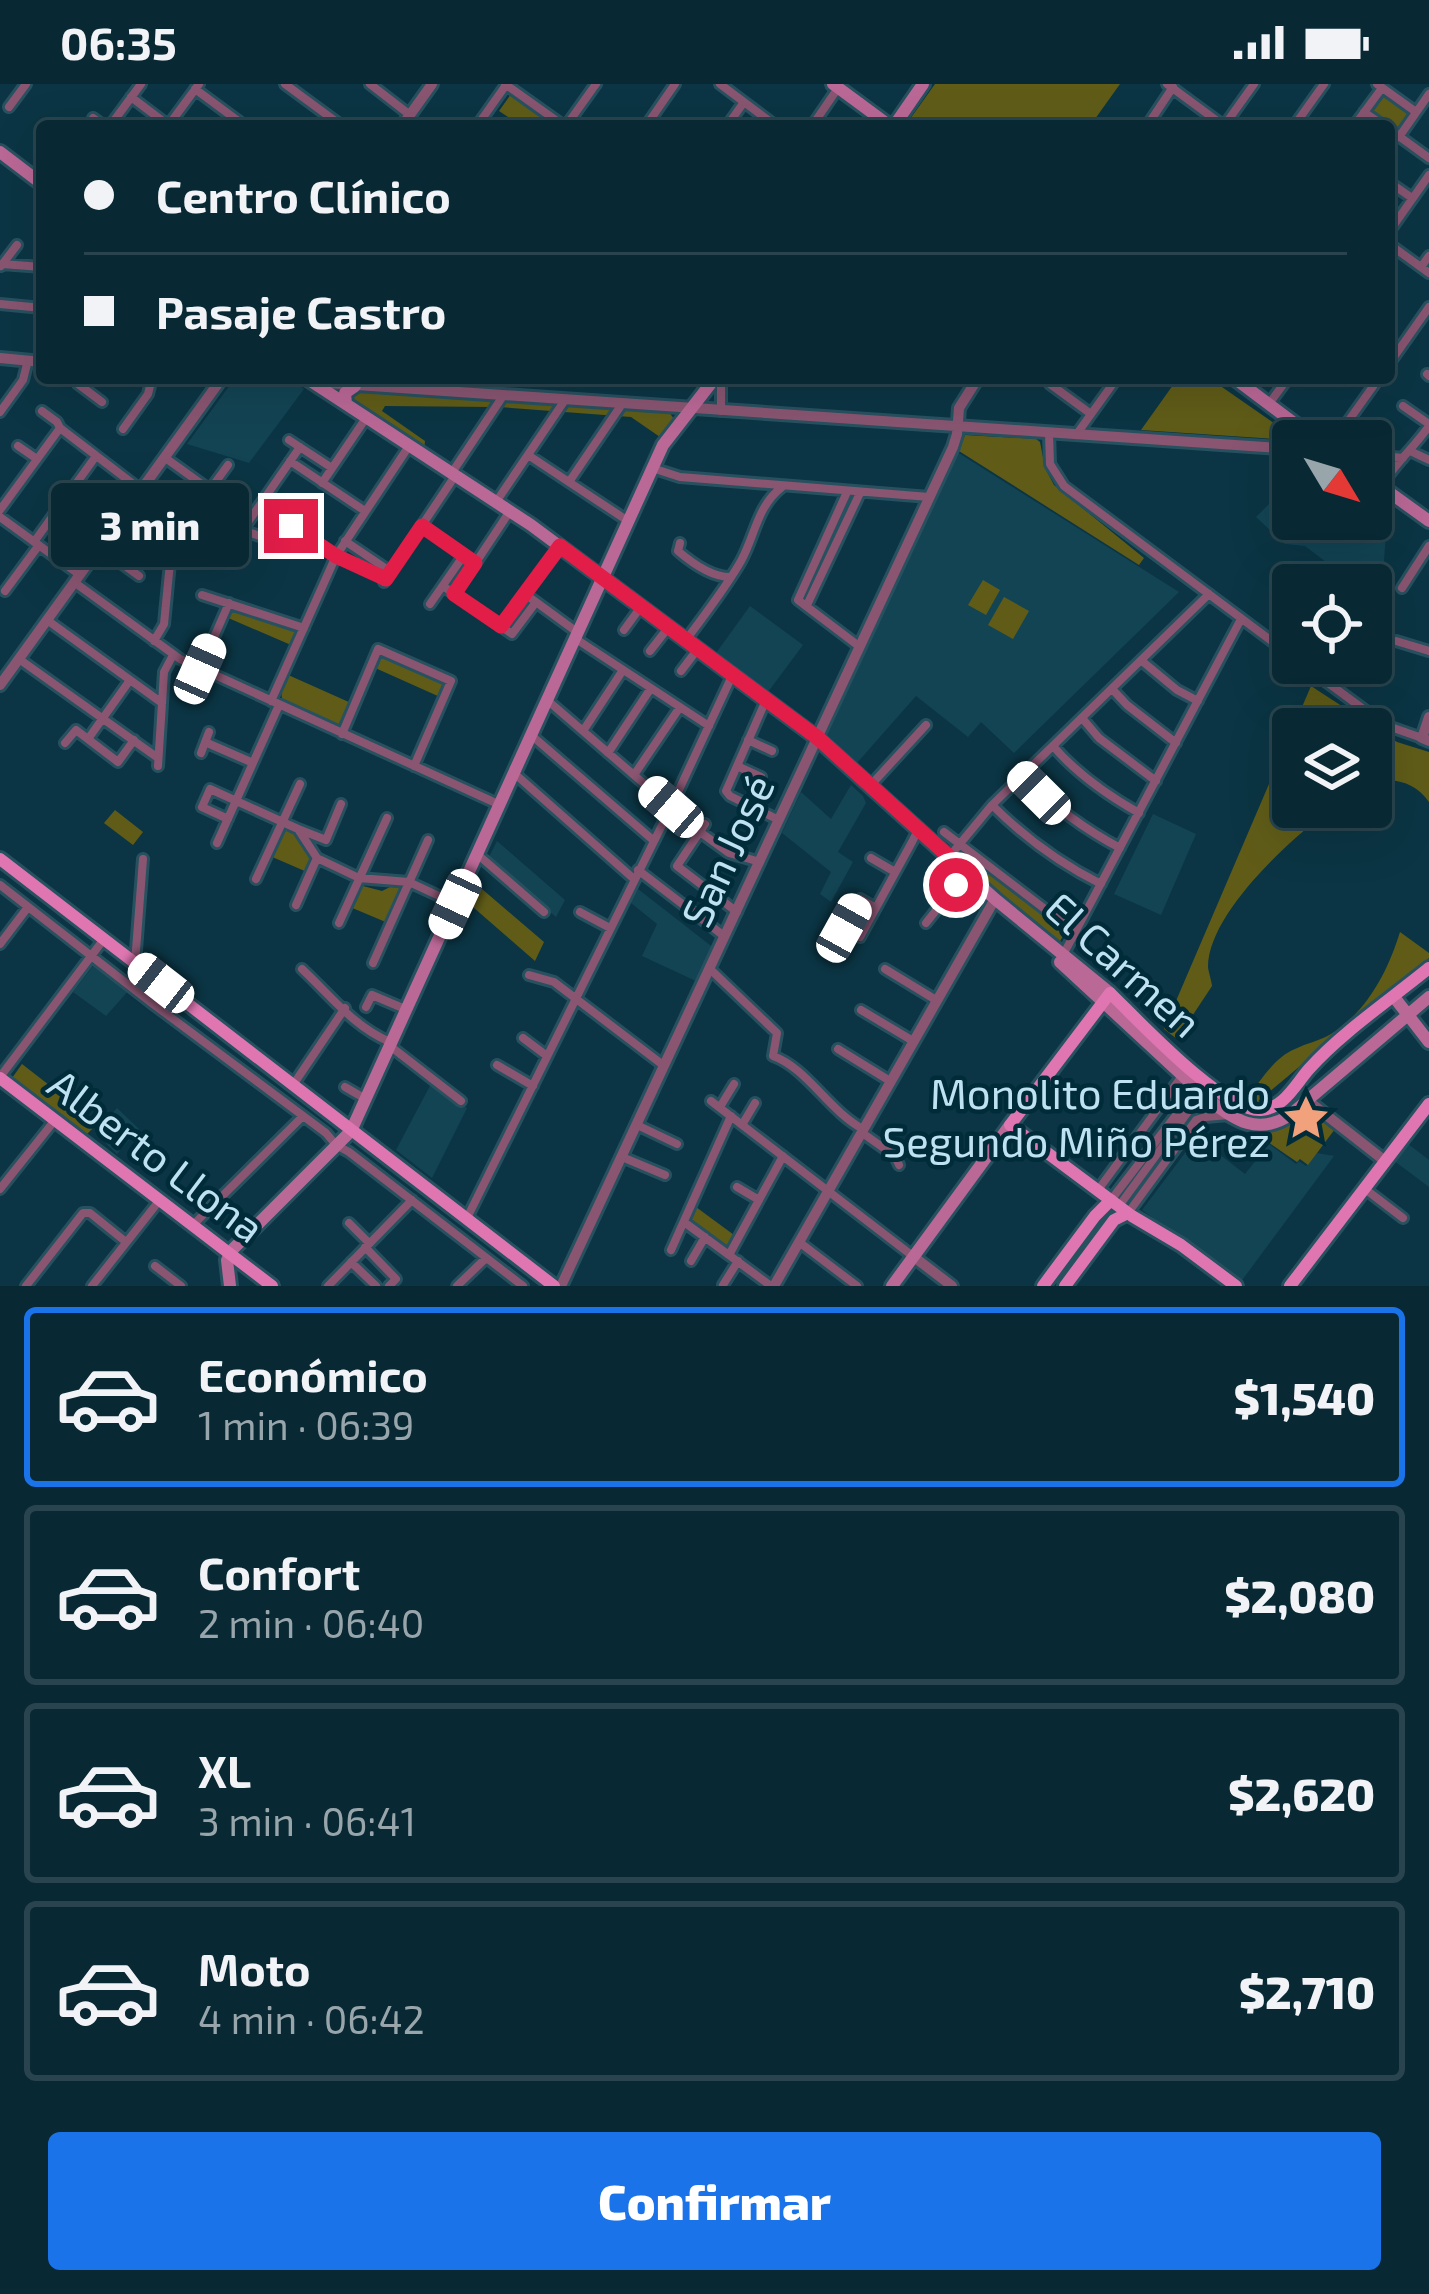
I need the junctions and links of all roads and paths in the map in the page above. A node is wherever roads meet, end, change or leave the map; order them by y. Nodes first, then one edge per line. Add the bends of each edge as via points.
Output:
1 (26, 84) edge
2 (140, 84) edge
3 (285, 84) edge
4 (370, 84) edge
5 (432, 84) edge
6 (596, 84) edge
7 (675, 84) edge
8 (720, 84) edge
9 (923, 84) edge
10 (1254, 84) edge
11 (1324, 84) edge
12 (505, 85) edge
13 (1172, 85) edge
14 (836, 86) edge
15 (1379, 86) edge
16 (197, 87) edge
17 (1429, 94) edge
18 (131, 98) junction
19 (744, 102) junction
20 (9, 107) dead end
21 (1364, 112) junction
22 (1416, 112) junction
23 (410, 115) junction
24 (93, 118) dead end
25 (96, 120) edge
26 (112, 120) edge
27 (160, 120) edge
28 (172, 120) edge
29 (237, 120) edge
30 (334, 120) edge
31 (406, 120) edge
32 (481, 120) edge
33 (556, 120) edge
34 (569, 120) edge
35 (650, 120) edge
36 (731, 120) edge
37 (768, 120) edge
38 (816, 120) edge
39 (884, 120) edge
40 (896, 120) edge
41 (1151, 120) edge
42 (1216, 120) edge
43 (1228, 120) edge
44 (1298, 120) edge
45 (1358, 120) edge
46 (1376, 120) edge
47 (1395, 133) edge
48 (1399, 136) junction
49 (0, 152) edge
50 (1429, 158) edge
51 (1428, 177) edge
52 (36, 179) edge
53 (1395, 186) edge
54 (1412, 199) junction
55 (1395, 223) edge
56 (17, 244) dead end
57 (1395, 248) edge
58 (1429, 256) edge
59 (1, 265) edge
60 (36, 267) edge
61 (1425, 270) edge
62 (0, 304) edge
63 (36, 307) edge
64 (1429, 307) edge
65 (1395, 355) edge
66 (0, 358) edge
67 (28, 360) junction
68 (36, 361) edge
69 (79, 384) edge
70 (150, 384) edge
71 (218, 384) edge
72 (315, 384) edge
73 (340, 384) edge
74 (404, 384) edge
75 (463, 384) edge
76 (713, 384) edge
77 (719, 384) edge
78 (974, 384) edge
79 (1050, 384) dead end
80 (1113, 384) edge
81 (1242, 384) edge
82 (1284, 384) edge
83 (1375, 384) edge
84 (355, 386) junction
85 (412, 390) junction
86 (457, 393) junction
87 (503, 396) junction
88 (565, 400) junction
89 (102, 403) dead end
90 (346, 404) junction
91 (622, 404) junction
92 (1269, 404) junction
93 (1403, 406) dead end
94 (670, 407) junction
95 (693, 409) junction
96 (42, 411) dead end
97 (721, 411) junction
98 (0, 412) edge
99 (1091, 414) junction
100 (367, 418) junction
101 (1290, 420) edge
102 (1349, 420) edge
103 (676, 425) junction
104 (1429, 425) edge
105 (60, 428) junction
106 (958, 428) junction
107 (123, 429) dead end
108 (1049, 434) junction
109 (1076, 435) junction
110 (289, 440) dead end
111 (18, 446) dead end
112 (409, 446) junction
113 (300, 447) junction
114 (1272, 448) edge
115 (528, 454) junction
116 (1392, 454) edge
117 (1406, 454) junction
118 (97, 456) junction
119 (164, 458) junction
120 (37, 459) junction
121 (1429, 460) edge
122 (290, 461) junction
123 (228, 465) dead end
124 (332, 468) junction
125 (652, 468) junction
126 (1392, 468) edge
127 (453, 475) junction
128 (569, 482) junction
129 (322, 483) junction
130 (762, 484) junction
131 (784, 486) junction
132 (141, 490) junction
133 (210, 490) junction
134 (847, 492) junction
135 (860, 493) junction
136 (1392, 494) edge
137 (929, 497) junction
138 (770, 499) junction
139 (496, 503) junction
140 (260, 505) junction
141 (365, 511) junction
142 (510, 511) junction
143 (1, 519) edge
144 (628, 521) junction
145 (1429, 521) edge
146 (291, 526) junction
147 (422, 526) junction
148 (345, 541) junction
149 (680, 543) dead end
150 (36, 544) junction
151 (560, 546) junction
152 (1429, 546) edge
153 (99, 548) junction
154 (464, 555) junction
155 (336, 556) junction
156 (475, 563) junction
157 (713, 574) junction
158 (139, 576) dead end
159 (732, 577) junction
160 (77, 578) junction
161 (387, 578) junction
162 (602, 578) junction
163 (443, 586) junction
164 (1402, 588) dead end
165 (5, 591) dead end
166 (722, 591) junction
167 (1209, 593) junction
168 (454, 594) junction
169 (525, 594) junction
170 (202, 595) dead end
171 (536, 602) junction
172 (803, 602) junction
173 (229, 604) junction
174 (430, 604) dead end
175 (641, 607) junction
176 (1241, 619) junction
177 (47, 620) junction
178 (501, 626) junction
179 (669, 627) junction
180 (304, 628) junction
181 (624, 629) dead end
182 (576, 635) junction
183 (154, 641) junction
184 (1396, 641) dead end
185 (1272, 642) edge
186 (692, 644) junction
187 (860, 647) junction
188 (650, 651) dead end
189 (1429, 651) edge
190 (173, 655) junction
191 (19, 659) junction
192 (1142, 661) junction
193 (200, 669) junction
194 (622, 670) junction
195 (681, 670) dead end
196 (733, 675) junction
197 (130, 680) junction
198 (1329, 684) edge
199 (0, 685) edge
200 (651, 688) junction
201 (1113, 689) junction
202 (547, 700) junction
203 (766, 700) junction
204 (1198, 701) junction
205 (162, 703) junction
206 (275, 703) junction
207 (680, 707) junction
208 (1429, 717) edge
209 (103, 718) junction
210 (1082, 718) junction
211 (926, 725) dead end
212 (709, 726) junction
213 (583, 731) junction
214 (342, 734) junction
215 (531, 735) junction
216 (818, 738) junction
217 (88, 739) junction
218 (134, 740) junction
219 (748, 740) junction
220 (1425, 740) edge
221 (1176, 742) junction
222 (64, 743) dead end
223 (1053, 746) junction
224 (772, 751) dead end
225 (201, 752) dead end
226 (608, 753) junction
227 (253, 763) junction
228 (414, 766) junction
229 (737, 766) junction
230 (514, 773) junction
231 (634, 775) junction
232 (1022, 776) junction
233 (760, 777) dead end
234 (1156, 781) junction
235 (300, 784) dead end
236 (870, 786) junction
237 (236, 801) junction
238 (341, 804) dead end
239 (500, 805) junction
240 (992, 805) junction
241 (671, 807) junction
242 (1139, 812) junction
243 (387, 818) dead end
244 (228, 819) junction
245 (779, 820) junction
246 (282, 822) junction
247 (298, 829) junction
248 (918, 829) junction
249 (944, 832) dead end
250 (428, 840) dead end
251 (653, 841) junction
252 (217, 843) dead end
253 (959, 844) junction
254 (1120, 848) junction
255 (477, 854) junction
256 (949, 857) junction
257 (317, 858) junction
258 (871, 858) dead end
259 (0, 859) edge
260 (143, 859) dead end
261 (760, 862) junction
262 (895, 872) junction
263 (966, 872) junction
264 (636, 874) junction
265 (359, 878) junction
266 (256, 879) dead end
267 (409, 882) junction
268 (1101, 884) junction
269 (0, 885) edge
270 (995, 898) junction
271 (296, 904) dead end
272 (455, 904) junction
273 (28, 906) junction
274 (876, 908) junction
275 (544, 912) dead end
276 (580, 912) dead end
277 (737, 912) junction
278 (926, 922) dead end
279 (340, 923) dead end
280 (610, 928) junction
281 (1076, 932) junction
282 (725, 937) junction
283 (0, 944) edge
284 (97, 948) junction
285 (1062, 958) junction
286 (135, 963) junction
287 (374, 963) dead end
288 (1429, 968) edge
289 (302, 969) dead end
290 (710, 969) junction
291 (885, 969) dead end
292 (529, 975) dead end
293 (1106, 997) junction
294 (1394, 997) junction
295 (1429, 997) edge
296 (576, 998) junction
297 (936, 1000) junction
298 (366, 1007) dead end
299 (344, 1009) junction
300 (406, 1010) junction
301 (861, 1010) dead end
302 (1408, 1014) junction
303 (524, 1038) dead end
304 (913, 1041) junction
305 (1429, 1042) edge
306 (391, 1044) junction
307 (838, 1049) dead end
308 (548, 1056) junction
309 (497, 1065) dead end
310 (665, 1066) junction
311 (1182, 1076) junction
312 (0, 1077) edge
313 (890, 1081) junction
314 (734, 1084) dead end
315 (292, 1085) junction
316 (533, 1086) junction
317 (345, 1087) dead end
318 (1201, 1088) junction
319 (365, 1099) junction
320 (1307, 1100) junction
321 (461, 1101) dead end
322 (755, 1103) dead end
323 (1429, 1104) edge
324 (1229, 1115) junction
325 (303, 1116) junction
326 (731, 1116) junction
327 (55, 1120) junction
328 (637, 1125) junction
329 (742, 1125) junction
330 (1010, 1125) junction
331 (862, 1130) junction
332 (351, 1131) junction
333 (677, 1144) dead end
334 (336, 1145) junction
335 (622, 1156) junction
336 (783, 1156) junction
337 (1385, 1161) junction
338 (899, 1166) dead end
339 (665, 1175) dead end
340 (737, 1187) dead end
341 (0, 1189) edge
342 (1365, 1189) junction
343 (1098, 1190) junction
344 (828, 1191) junction
345 (160, 1200) junction
346 (412, 1200) junction
347 (759, 1200) junction
348 (1119, 1206) junction
349 (1403, 1218) dead end
350 (467, 1219) junction
351 (684, 1222) junction
352 (349, 1223) dead end
353 (193, 1225) junction
354 (704, 1237) junction
355 (126, 1242) junction
356 (799, 1242) junction
357 (367, 1245) junction
358 (671, 1250) dead end
359 (229, 1253) junction
360 (914, 1257) junction
361 (486, 1258) junction
362 (734, 1258) junction
363 (691, 1261) dead end
364 (351, 1262) junction
365 (155, 1266) dead end
366 (775, 1283) edge
367 (520, 1285) edge
368 (724, 1285) edge
369 (26, 1286) edge
370 (92, 1286) edge
371 (181, 1286) edge
372 (230, 1286) edge
373 (270, 1286) edge
374 (328, 1286) edge
375 (376, 1286) edge
376 (389, 1286) edge
377 (457, 1286) edge
378 (557, 1286) edge
379 (792, 1286) edge
380 (857, 1286) edge
381 (892, 1286) edge
382 (952, 1286) edge
383 (1043, 1286) edge
384 (1065, 1286) edge
385 (1236, 1286) edge
386 (1290, 1286) edge

1 - 20 street
2 - 18 street
3 - 30 street
4 - 23 street
5 - 23 street
6 - 34 street
7 - 35 street
8 - 19 street
9 - 40 main road
10 - 43 street
11 - 44 street
12 - 32 street
12 - 33 street
13 - 41 street
13 - 42 street
14 - 38 street
14 - 39 main road
15 - 21 street
15 - 22 street
16 - 28 street
16 - 29 street
17 - 22 street
18 - 26 street
18 - 27 street
19 - 36 street
19 - 37 street
21 - 45 street
21 - 46 street
22 - 48 street
23 - 31 street
24 - 25 street
47 - 48 street
48 - 50 street
49 - 52 main road
51 - 54 street
53 - 54 street
54 - 55 street
56 - 59 street
57 - 61 street
58 - 61 street
59 - 60 street
62 - 63 street
64 - 65 street
66 - 67 street
67 - 68 street
67 - 98 street
69 - 89 street
70 - 107 street
71 - 119 street
72 - 90 main road, El Carmen
73 - 84 street
74 - 85 street
75 - 86 street
76 - 95 main road
77 - 97 street
78 - 106 street, San José
79 - 99 street
80 - 99 street
81 - 92 main road
82 - 92 street
83 - 102 street
84 - 85 street
84 - 90 main road
85 - 86 street
86 - 87 street
87 - 88 street
87 - 127 street
88 - 91 street
88 - 115 street
90 - 100 main road, El Carmen
91 - 94 street
91 - 128 street
92 - 101 main road
93 - 104 street
94 - 95 street
94 - 103 main road
95 - 97 street
95 - 103 main road
96 - 105 street
97 - 106 street
99 - 109 street
100 - 112 main road, El Carmen
100 - 124 street
103 - 125 main road
104 - 117 street
105 - 118 street
105 - 120 street
106 - 108 street
106 - 137 street, San José
108 - 109 street
108 - 167 street via 1051,464 1064,486
109 - 114 street
110 - 113 street
111 - 120 street
112 - 127 main road, El Carmen
112 - 141 street
113 - 122 street
113 - 124 street
115 - 128 street
115 - 139 street
116 - 117 street
117 - 121 street
117 - 126 street
118 - 132 street
118 - 150 street
119 - 132 street
119 - 133 street
120 - 143 street
122 - 129 street
122 - 140 street
123 - 133 street
124 - 129 street
125 - 130 street
125 - 144 main road
127 - 139 main road, El Carmen
127 - 147 street
128 - 144 street
129 - 141 street
130 - 131 street
130 - 138 street
131 - 134 street
131 - 138 street
132 - 153 street
133 - 183 street via 172,542 164,624
134 - 135 street
134 - 172 street
135 - 137 street
135 - 172 street
136 - 145 main road
137 - 187 street, San José
138 - 159 street
139 - 142 main road, El Carmen
140 - 146 street
140 - 146 street via 246,529 277,547
141 - 148 street
142 - 151 main road, El Carmen
142 - 156 street
143 - 150 street
144 - 162 main road
146 - 155 street
147 - 154 street
147 - 161 street
148 - 155 street
148 - 161 street
149 - 157 street via 678,550
150 - 160 street
150 - 165 street
151 - 162 main road, El Carmen
151 - 169 street
152 - 164 street
153 - 158 street
153 - 160 street
154 - 156 street
154 - 163 street
155 - 161 street
155 - 180 street
156 - 168 street
157 - 159 street
157 - 166 street
159 - 166 street
160 - 177 street
160 - 183 street
162 - 175 main road, El Carmen
162 - 182 main road
163 - 168 street
163 - 174 street
166 - 186 street
167 - 176 street
167 - 192 street
168 - 178 street
169 - 171 street
169 - 178 street
170 - 173 street
171 - 178 street via 512,634
171 - 182 street
172 - 187 street
173 - 180 street
173 - 193 street
175 - 179 main road, El Carmen
175 - 181 street
176 - 185 street
176 - 204 street
177 - 191 street
177 - 197 street
179 - 186 main road, El Carmen
179 - 188 street
180 - 206 street
182 - 194 street
182 - 202 main road
183 - 190 street
184 - 189 street
186 - 195 street
186 - 196 main road, El Carmen
187 - 216 street, San José
190 - 193 street
190 - 205 street
191 - 199 street
191 - 209 street
192 - 201 street
192 - 204 street
193 - 206 street
194 - 200 street
194 - 213 street
196 - 203 main road, El Carmen
196 - 212 street
197 - 205 street
197 - 209 street
198 - 220 street via 1384,725
200 - 207 street
200 - 226 street
201 - 210 street
201 - 221 street
202 - 213 street
202 - 215 main road
203 - 216 main road, El Carmen
203 - 219 street
204 - 221 street
205 - 218 street via 158,762
206 - 214 street
206 - 227 street
207 - 212 street
207 - 231 street
208 - 220 street
209 - 217 street
209 - 218 street
210 - 223 street
210 - 234 street
211 - 236 street
212 - 241 street
213 - 226 street
214 - 228 street
214 - 228 street via 378,649 451,681
215 - 230 main road
215 - 251 street
216 - 236 main road, El Carmen
216 - 245 street, San José
217 - 218 street via 118,762
217 - 222 street via 75,730
219 - 224 street
219 - 229 street
221 - 234 street
223 - 232 street
223 - 242 street
225 - 227 street via 207,737
226 - 231 street
227 - 237 street
228 - 239 street
229 - 233 street
229 - 245 street via 727,793
230 - 239 main road
230 - 264 street
231 - 241 street
232 - 240 street
232 - 254 street
234 - 242 street
235 - 246 street
236 - 248 main road, El Carmen
237 - 244 street
237 - 244 street via 210,789 202,807
237 - 246 street
238 - 247 street via 326,840
239 - 255 main road
240 - 253 street
240 - 268 street
241 - 251 street
242 - 254 street
243 - 265 street
244 - 252 street
245 - 261 street, San José
246 - 247 street
246 - 266 street
247 - 257 street
248 - 256 main road, El Carmen
248 - 262 street
249 - 253 street
250 - 267 street
251 - 264 street
253 - 256 street
253 - 281 street
254 - 268 street
255 - 272 main road
255 - 275 street
256 - 263 main road, El Carmen
257 - 265 street
257 - 271 street
258 - 262 street
259 - 284 main road
260 - 286 street
261 - 277 street, San José
261 - 277 street via 729,853 703,828 677,866
262 - 274 street
263 - 270 main road, El Carmen
263 - 278 street
264 - 280 street
264 - 282 street
265 - 267 street
265 - 279 street
267 - 272 street
267 - 287 street
268 - 281 street
269 - 273 street
270 - 285 main road, El Carmen
270 - 297 street
272 - 300 main road
273 - 283 street
273 - 284 street via 80,945
274 - 274 street via 860,937 844,928 860,899
276 - 280 street
277 - 282 street, San José
280 - 296 street
281 - 285 street
282 - 290 street, San José
284 - 286 main road
284 - 312 street
284 - 325 street
285 - 293 main road, El Carmen
286 - 315 main road
288 - 294 main road
289 - 299 street
290 - 310 street, San José
290 - 331 street via 777,1033 773,1056
291 - 297 street
292 - 296 street
293 - 311 main road, El Carmen
293 - 318 main road, El Carmen
293 - 330 main road
294 - 302 main road
294 - 318 main road via 1272,1107 1243,1107
295 - 302 main road
296 - 308 street
296 - 310 street
297 - 304 street
298 - 300 street via 372,995
299 - 306 street
299 - 315 street
300 - 306 main road
301 - 304 street
302 - 305 main road
302 - 320 main road
303 - 308 street
304 - 313 street
306 - 319 main road
306 - 321 street
307 - 313 street
308 - 316 street
309 - 316 street
310 - 328 street, San José
311 - 318 main road, El Carmen
311 - 343 street
312 - 327 main road, Alberto Llona
313 - 331 street
314 - 326 street via 716,1104
315 - 332 main road
316 - 350 street
317 - 319 street
318 - 324 main road
318 - 348 street
319 - 332 main road
320 - 324 main road via 1271,1125
320 - 337 street
322 - 329 street
323 - 337 main road
324 - 348 street via 1196,1120
325 - 334 street
325 - 353 street
326 - 329 street
326 - 351 street
327 - 341 street
327 - 345 main road, Alberto Llona
328 - 333 street
328 - 335 street, San José
329 - 336 street
330 - 343 main road
330 - 360 main road
331 - 338 street
331 - 344 street
332 - 334 main road
332 - 350 main road
334 - 346 street
334 - 359 main road
335 - 339 street
335 - 378 street, San José
336 - 344 street
336 - 347 street
337 - 342 main road
340 - 347 street
342 - 349 street
342 - 386 main road
343 - 348 main road
344 - 356 street
344 - 360 street
345 - 353 main road, Alberto Llona
345 - 355 street
346 - 357 street
346 - 361 street
347 - 362 street
348 - 383 main road via 1099,1210
348 - 384 main road
348 - 385 main road
350 - 378 main road
351 - 354 street
351 - 358 street
352 - 357 street
353 - 359 main road, Alberto Llona
354 - 362 street
354 - 363 street
355 - 369 street via 83,1213
355 - 370 street
356 - 366 street
356 - 380 street
357 - 364 street
357 - 376 street via 396,1279
359 - 372 main road
359 - 373 main road, Alberto Llona
360 - 381 main road
360 - 382 street
361 - 367 street
361 - 377 street
362 - 366 street
362 - 368 street
364 - 374 street
364 - 375 street
365 - 371 street
366 - 379 street

